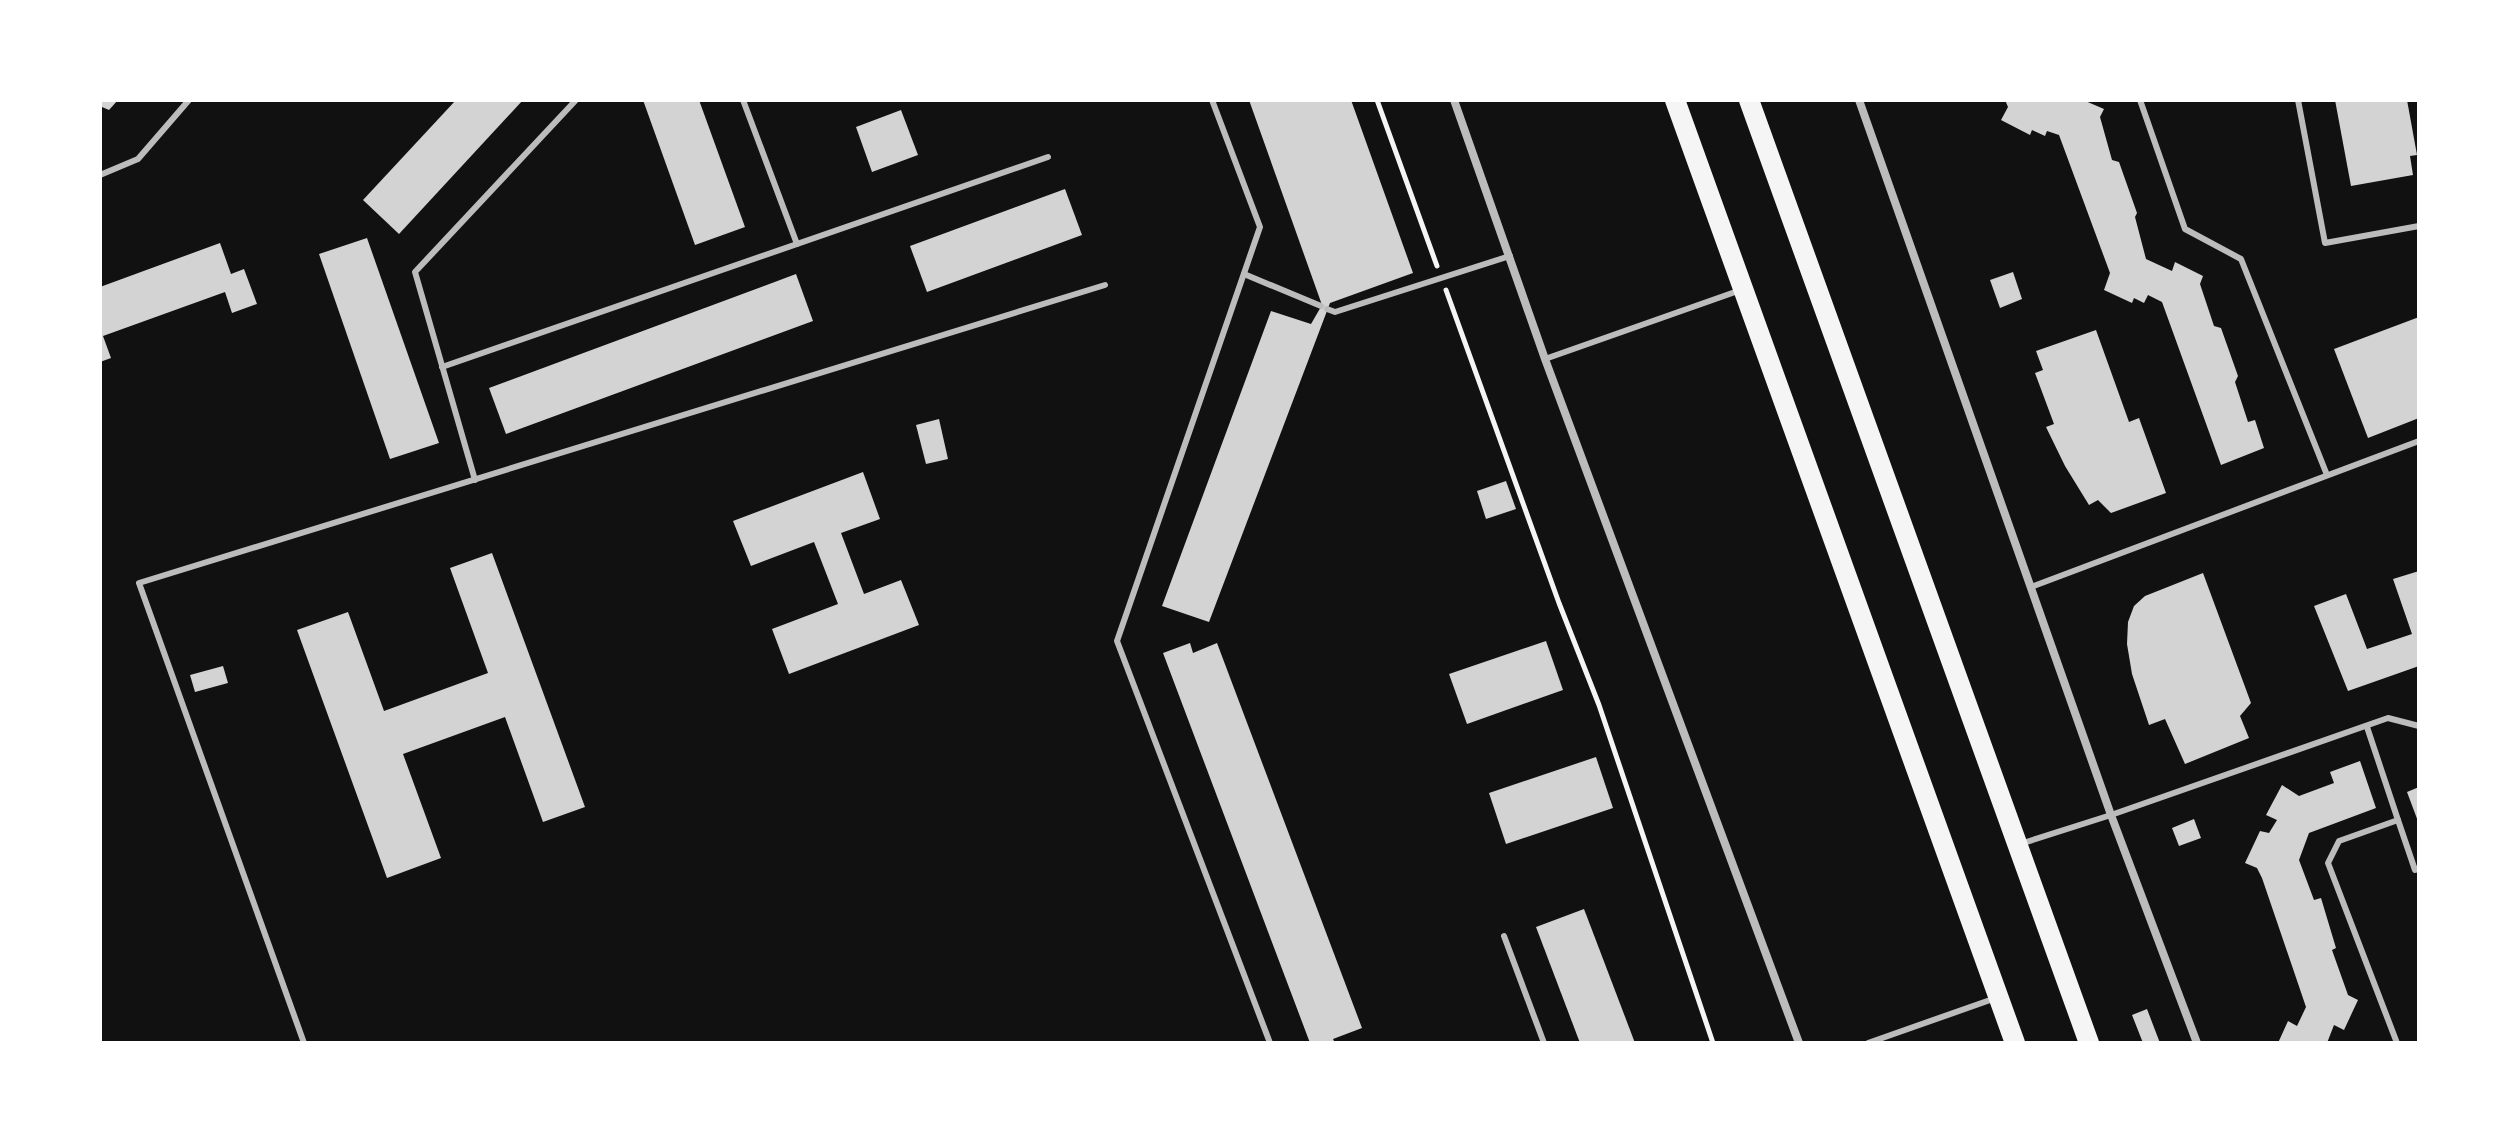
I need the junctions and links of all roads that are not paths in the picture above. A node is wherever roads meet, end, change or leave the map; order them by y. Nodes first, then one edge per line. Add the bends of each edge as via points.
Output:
1 (189, 100) edge
2 (576, 100) edge
3 (743, 100) edge
4 (1212, 100) edge
5 (1454, 100) edge
6 (1675, 100) edge
7 (1749, 100) edge
8 (1859, 100) edge
9 (2140, 100) edge
10 (2298, 100) edge
11 (1048, 157) dead end
12 (100, 175) edge
13 (2419, 226) edge
14 (797, 244) junction
15 (1510, 256) junction
16 (1244, 274) junction
17 (1105, 285) dead end
18 (1742, 289) junction
19 (1545, 359) junction
20 (442, 367) junction
21 (2419, 441) edge
22 (2327, 475) junction
23 (475, 480) junction
24 (2031, 587) junction
25 (2419, 726) edge
26 (2367, 727) junction
27 (2111, 815) junction
28 (2398, 820) junction
29 (2017, 845) junction
30 (2419, 868) edge
31 (1504, 936) dead end
32 (1998, 997) junction
33 (304, 1043) edge
34 (1270, 1043) edge
35 (1544, 1043) edge
36 (1799, 1043) edge
37 (1868, 1043) edge
38 (2015, 1043) edge
39 (2089, 1043) edge
40 (2197, 1043) edge
41 (2397, 1043) edge

1 - 12 lane via 138,159
2 - 20 lane via 415,272
3 - 14 lane
4 - 16 lane via 1260,227
5 - 15 street
6 - 18 main road
7 - 29 main road
8 - 24 street
9 - 22 lane via 2185,229 2241,259
10 - 13 lane via 2325,243
11 - 14 lane
14 - 20 lane
15 - 16 lane via 1335,312
15 - 19 street
16 - 34 lane via 1117,641
17 - 23 lane
18 - 19 lane
18 - 32 main road
19 - 36 street
20 - 23 lane
21 - 22 lane
22 - 24 lane
23 - 33 lane via 139,583
24 - 27 street
25 - 26 lane via 2388,718
26 - 27 lane
26 - 28 lane
27 - 29 lane
27 - 40 street
28 - 30 lane via 2415,870
28 - 41 lane via 2339,841 2328,863
29 - 39 main road
31 - 35 lane
32 - 37 lane
32 - 38 main road

